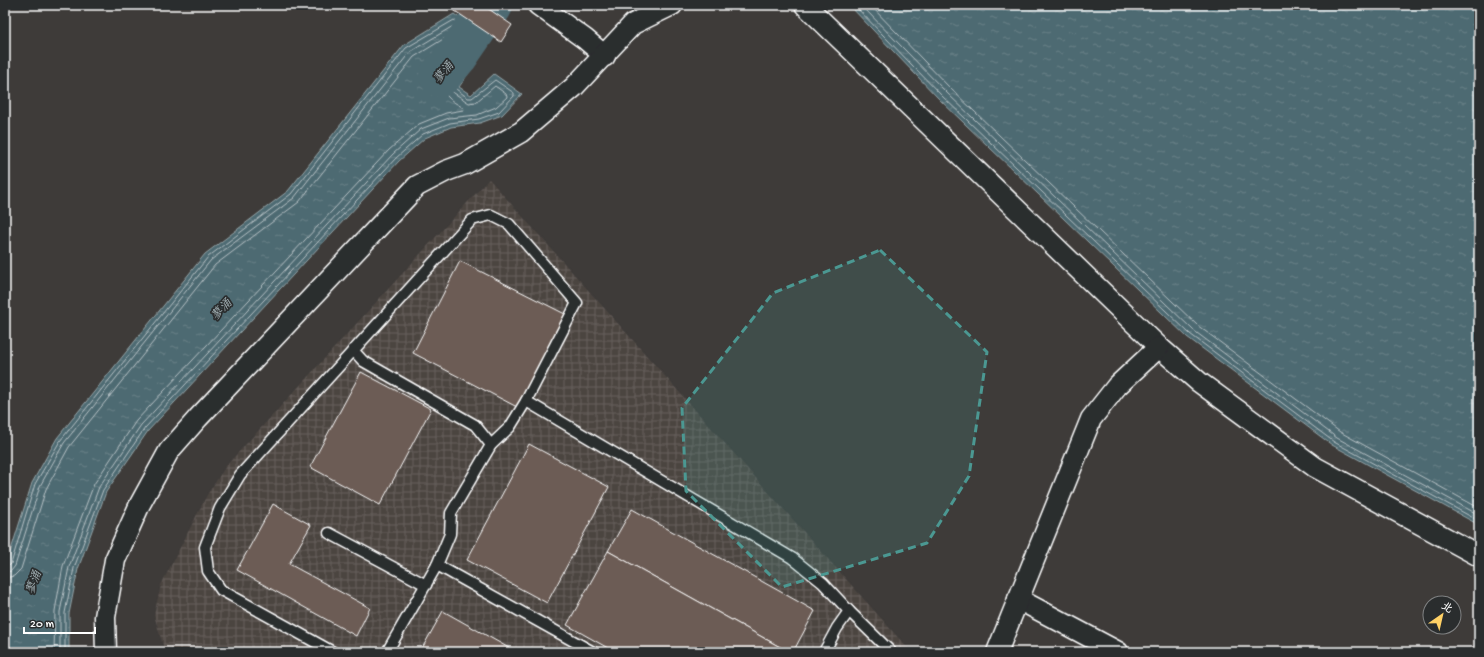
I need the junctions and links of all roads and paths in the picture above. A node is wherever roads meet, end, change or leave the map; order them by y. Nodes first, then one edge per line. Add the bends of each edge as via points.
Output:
1 (538, 5) edge
2 (672, 5) edge
3 (805, 5) edge
4 (605, 56) junction
5 (1159, 347) junction
6 (353, 350) junction
7 (526, 401) junction
8 (491, 445) junction
9 (329, 533) dead end
10 (1479, 556) edge
11 (437, 565) junction
12 (426, 585) junction
13 (1018, 599) junction
14 (849, 611) junction
15 (106, 652) edge
16 (333, 652) edge
17 (387, 652) edge
18 (593, 652) edge
19 (824, 652) edge
20 (891, 652) edge
21 (997, 652) edge
22 (1118, 652) edge

1 - 4 street via 585,38
2 - 4 street via 633,24
3 - 5 street
4 - 15 street via 574,88 521,132 465,164 417,186 169,451 140,504 115,560 105,617
5 - 10 street via 1199,382 1315,467
5 - 13 street via 1118,386 1091,419
6 - 7 lane via 472,220 491,215 509,224 577,303
6 - 8 lane via 363,362 474,425
6 - 16 lane via 240,474 220,508 205,547 208,571 221,590
7 - 8 lane via 510,427
7 - 14 lane via 792,558 823,582
8 - 11 lane via 451,513 450,534
9 - 12 lane
11 - 12 lane
11 - 18 lane
12 - 17 lane
13 - 21 street
13 - 22 street
14 - 19 lane
14 - 20 lane

